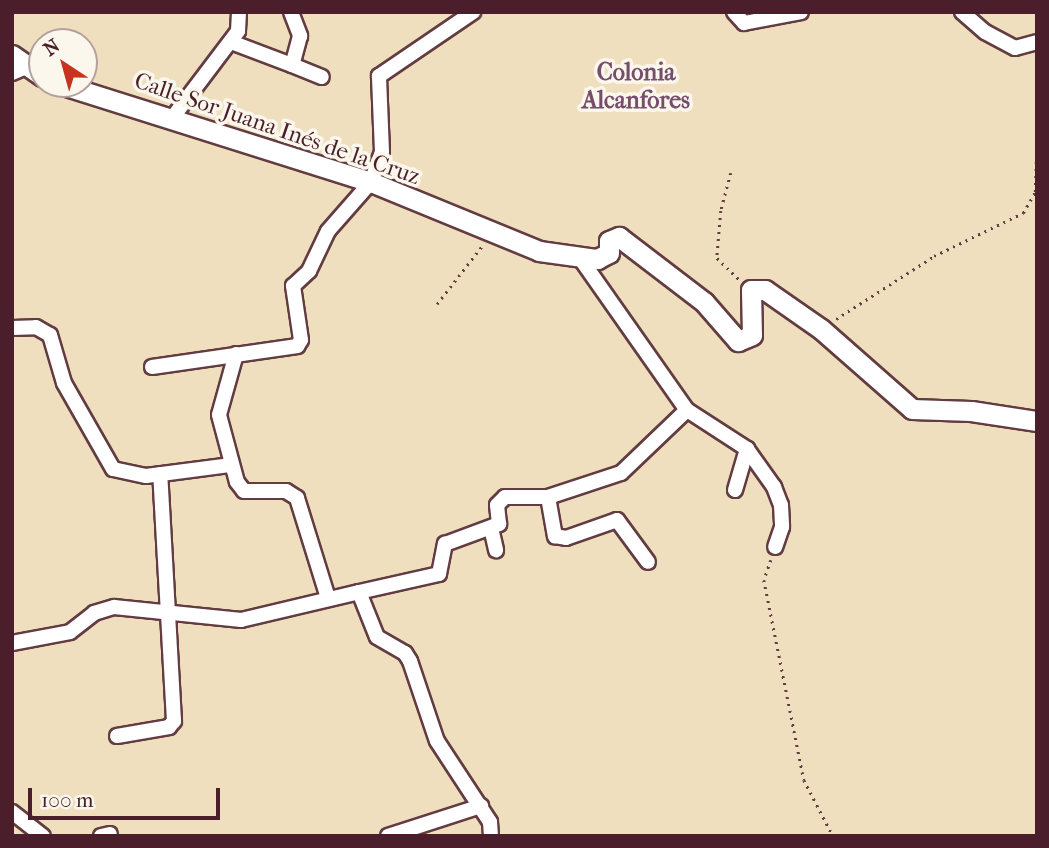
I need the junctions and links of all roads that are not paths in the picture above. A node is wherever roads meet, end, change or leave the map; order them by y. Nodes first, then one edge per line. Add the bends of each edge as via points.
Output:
1 (239, 12) edge
2 (291, 12) edge
3 (473, 12) edge
4 (734, 12) edge
5 (962, 12) edge
6 (794, 13) edge
7 (1037, 41) edge
8 (231, 43) junction
9 (292, 65) junction
10 (322, 77) dead end
11 (98, 97) edge
12 (170, 121) junction
13 (371, 182) junction
14 (580, 258) junction
15 (12, 328) edge
16 (236, 354) junction
17 (152, 367) dead end
18 (687, 410) junction
19 (1037, 421) edge
20 (747, 449) junction
21 (231, 465) junction
22 (160, 474) junction
23 (735, 490) dead end
24 (548, 496) junction
25 (491, 528) junction
26 (775, 547) road end
27 (496, 550) dead end
28 (648, 562) dead end
29 (359, 592) junction
30 (328, 598) junction
31 (167, 611) junction
32 (12, 643) edge
33 (117, 736) dead end
34 (481, 806) junction
35 (12, 812) edge
36 (43, 836) edge
37 (388, 836) edge
38 (491, 836) edge

1 - 8 street via 239,31
2 - 9 street via 300,36
3 - 13 street via 380,76 382,152
4 - 6 street via 744,23
5 - 7 street via 985,32 1015,48
8 - 9 street
8 - 12 street
9 - 10 street
11 - 12 street, Calle Sor Juana Inés de la Cruz
12 - 13 street, Calle Sor Juana Inés de la Cruz
13 - 14 street, Calle Sor Juana Inés de la Cruz via 539,251
13 - 16 street via 328,231 309,271 293,285 301,340 297,346
14 - 18 street
14 - 19 street via 606,256 609,241 619,237 704,302 738,341 752,335 751,290 778,296 912,409 971,411
15 - 22 street via 43,330 50,335 64,383 113,469 129,475
16 - 17 street
16 - 21 street via 219,415
18 - 20 street
18 - 24 street via 621,473
20 - 23 street
20 - 26 street via 781,505 782,527
21 - 22 street
21 - 30 street via 244,491 286,491 297,498
22 - 31 street
24 - 25 street via 505,498 497,505 499,524
24 - 28 street via 555,536 565,538 617,520
25 - 27 street
25 - 29 street via 445,544 439,574
29 - 30 street
29 - 34 street via 377,637 410,661 437,741
30 - 31 street via 241,620
31 - 32 street via 114,607 94,613 69,632
31 - 33 street via 174,721 169,727
34 - 37 street
34 - 38 street via 490,821
35 - 36 street

